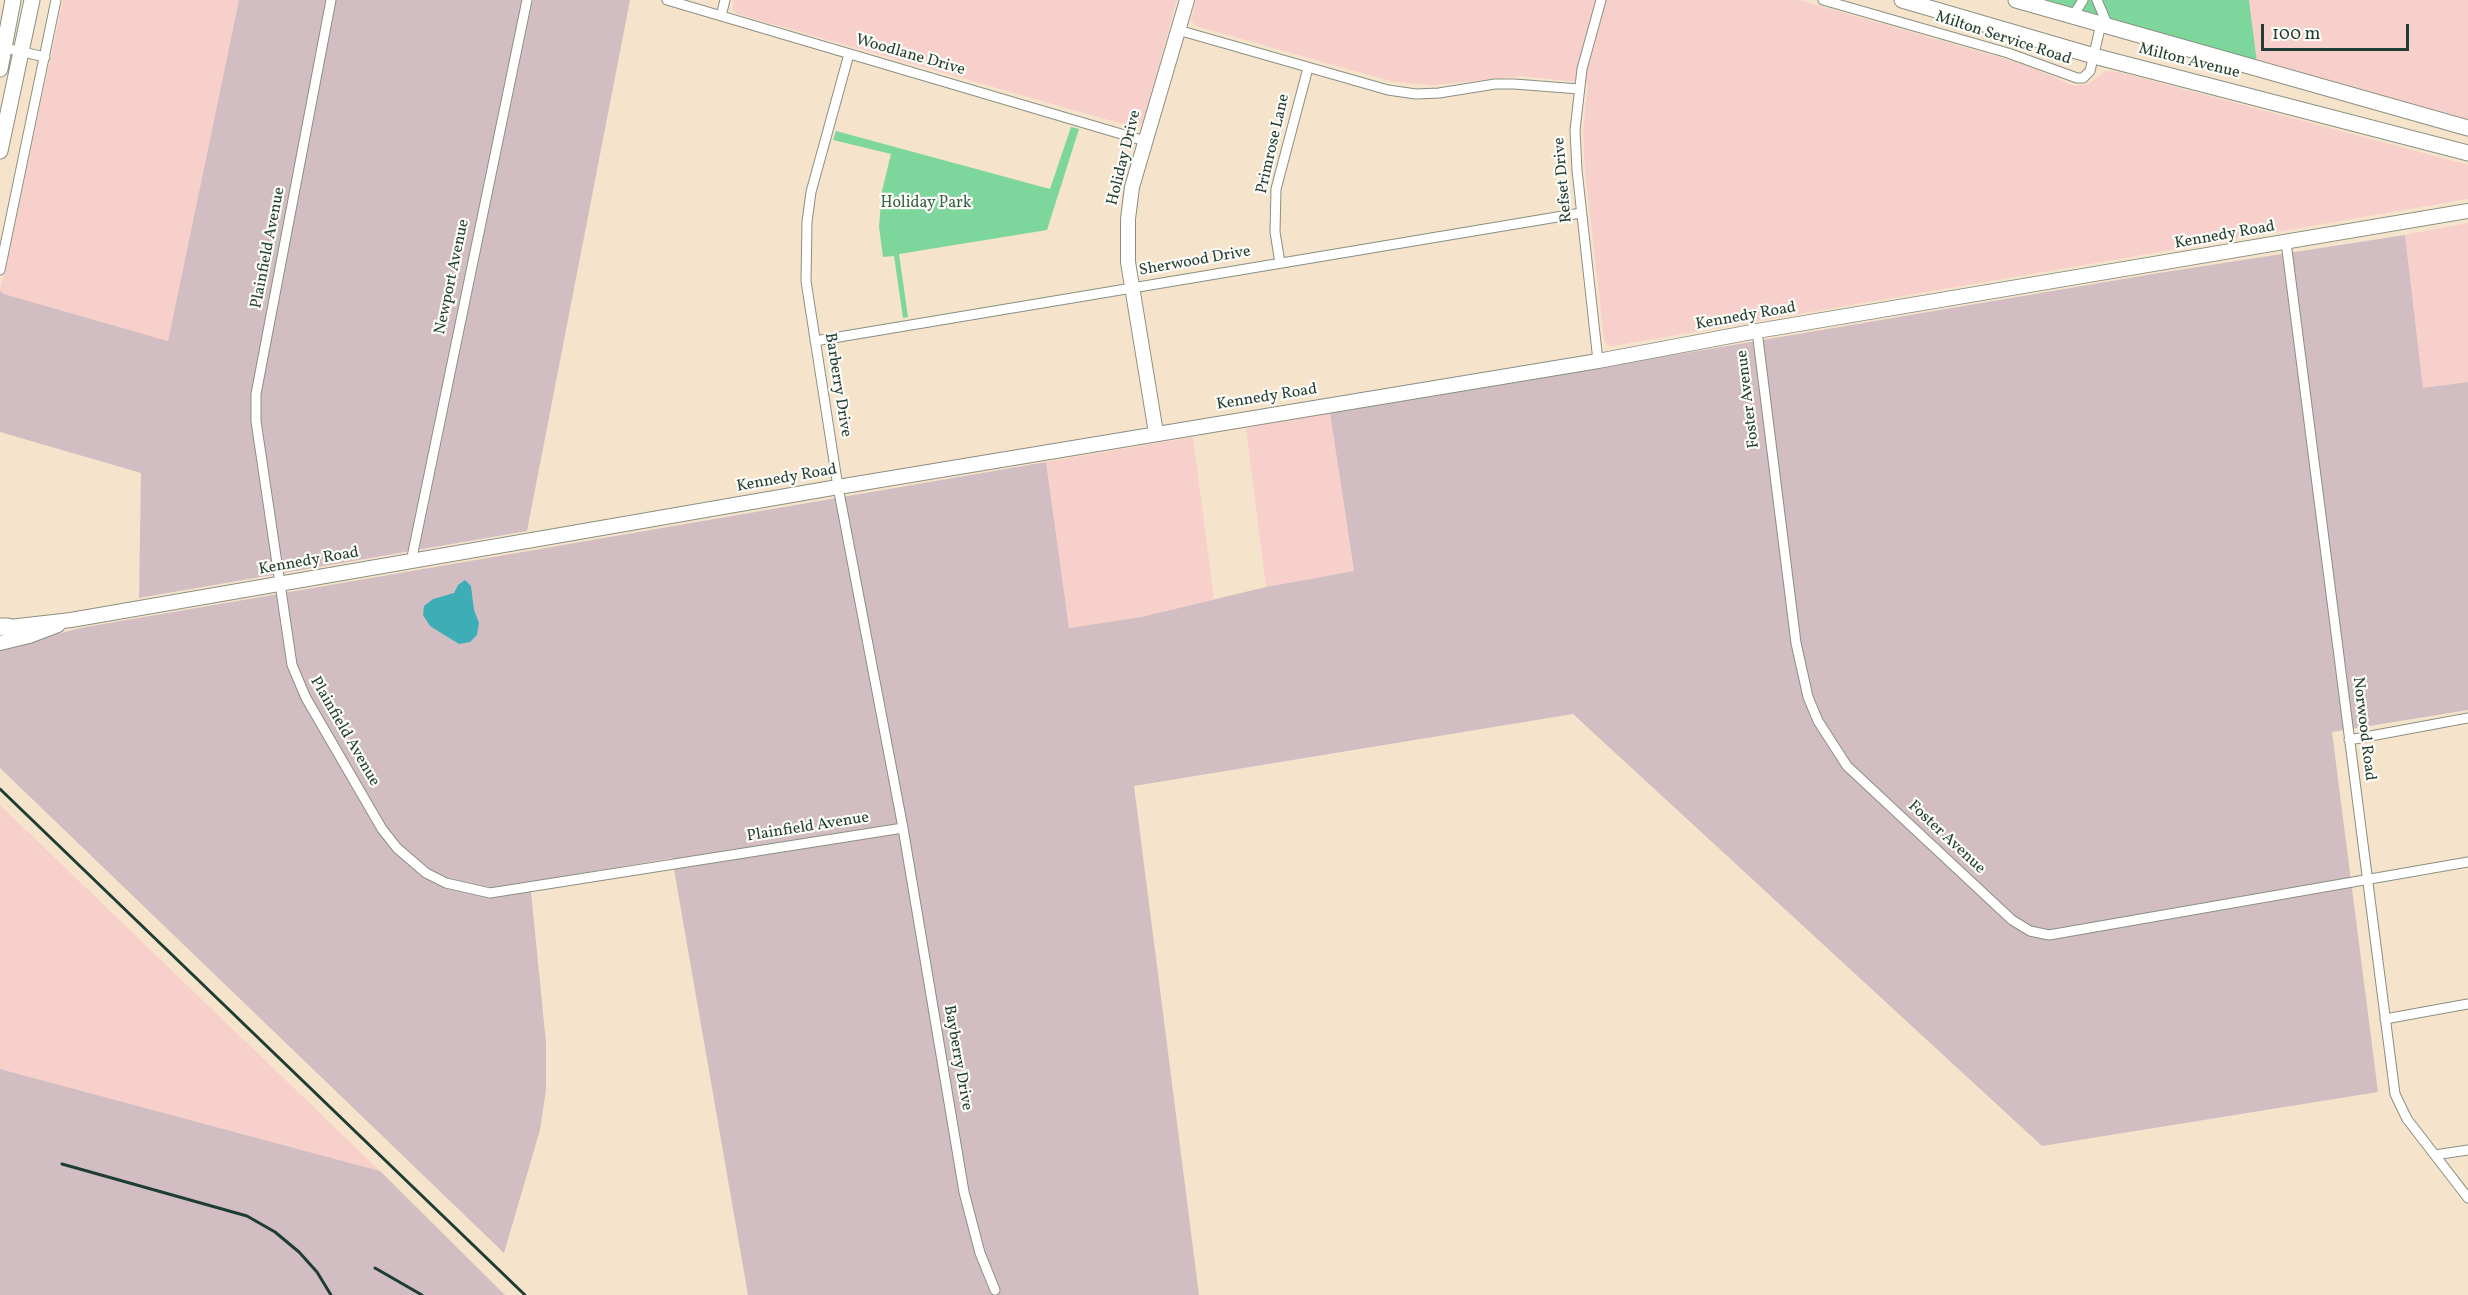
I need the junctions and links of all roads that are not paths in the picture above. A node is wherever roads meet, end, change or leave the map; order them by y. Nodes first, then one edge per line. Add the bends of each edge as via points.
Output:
1 (13, 0) edge
2 (32, 0) edge
3 (56, 0) edge
4 (332, 0) edge
5 (527, 0) edge
6 (667, 0) edge
7 (724, 0) edge
8 (1186, 0) edge
9 (1601, 0) edge
10 (1823, 0) edge
11 (1902, 0) edge
12 (2016, 0) edge
13 (2083, 0) edge
14 (2097, 0) edge
15 (721, 16) junction
16 (2073, 16) junction
17 (2105, 25) junction
18 (1178, 30) junction
19 (2, 48) edge
20 (21, 51) junction
21 (849, 54) junction
22 (2094, 56) junction
23 (45, 57) junction
24 (1308, 68) junction
25 (0, 69) edge
26 (1578, 89) junction
27 (2468, 128) edge
28 (1145, 141) junction
29 (0, 152) edge
30 (2468, 153) edge
31 (2468, 211) edge
32 (1581, 213) junction
33 (2286, 242) junction
34 (1280, 263) junction
35 (0, 270) edge
36 (1132, 288) junction
37 (1757, 331) junction
38 (815, 341) junction
39 (1598, 361) junction
40 (1156, 434) junction
41 (838, 487) junction
42 (411, 561) junction
43 (279, 584) junction
44 (71, 620) junction
45 (3, 626) edge
46 (0, 643) edge
47 (2468, 718) edge
48 (2349, 740) junction
49 (903, 828) junction
50 (2468, 862) edge
51 (2368, 880) junction
52 (2468, 1004) edge
53 (2385, 1019) junction
54 (2468, 1150) edge
55 (2435, 1155) junction
56 (2468, 1198) edge
57 (995, 1290) dead end

1 - 19 main road
2 - 20 main road
3 - 23 street
4 - 43 street, Plainfield Avenue via 256,394 256,421
5 - 42 street, Newport Avenue
6 - 15 street, Woodlane Drive
7 - 15 street
8 - 18 street, Holiday Drive
9 - 26 street, Refset Drive
10 - 22 street, Milton Service Road via 2019,57 2068,77 2087,75
11 - 22 main road, Milton Avenue
12 - 16 main road, Milton Avenue
13 - 16 street
14 - 17 street
15 - 21 street, Woodlane Drive
16 - 17 main road, Milton Avenue
17 - 22 street, Milton Service Road
17 - 27 main road, Milton Avenue
18 - 24 street
18 - 28 street, Holiday Drive
19 - 20 street
19 - 25 main road
20 - 23 street
20 - 29 main road
21 - 28 street, Woodlane Drive
21 - 38 street, Barberry Drive via 811,192 807,222 806,281
22 - 30 main road, Milton Avenue
23 - 35 street
24 - 26 street via 1416,94 1514,84
24 - 34 street, Primrose Lane via 1276,189 1275,232
26 - 32 street, Refset Drive via 1575,148
28 - 36 street, Holiday Drive via 1129,202 1126,241
31 - 33 street, Kennedy Road
32 - 34 street, Sherwood Drive
32 - 39 street, Refset Drive
33 - 37 street, Kennedy Road
33 - 48 street, Norwood Road
34 - 36 street, Sherwood Drive
36 - 38 street, Sherwood Drive
36 - 40 street, Holiday Drive
37 - 39 street, Kennedy Road
37 - 51 street, Foster Avenue via 1796,643 1818,722 1847,766 2012,920 2030,932 2049,935
38 - 41 street, Barberry Drive
39 - 40 street, Kennedy Road
40 - 41 street, Kennedy Road
41 - 42 street, Kennedy Road
41 - 49 street, Barberry Drive
42 - 43 street, Kennedy Road
43 - 44 street, Kennedy Road
43 - 49 street, Plainfield Avenue via 292,665 306,698 382,829 426,873 446,883 490,893
44 - 45 street, Kennedy Road
44 - 46 street, Kennedy Road
47 - 48 street
48 - 51 street, Norwood Road
49 - 57 street, Bayberry Drive via 964,1192 980,1253
50 - 51 street, Foster Avenue
51 - 53 street, Norwood Road
52 - 53 street
53 - 55 street, Norwood Road via 2396,1094 2407,1119
54 - 55 street
55 - 56 street, Norwood Road

